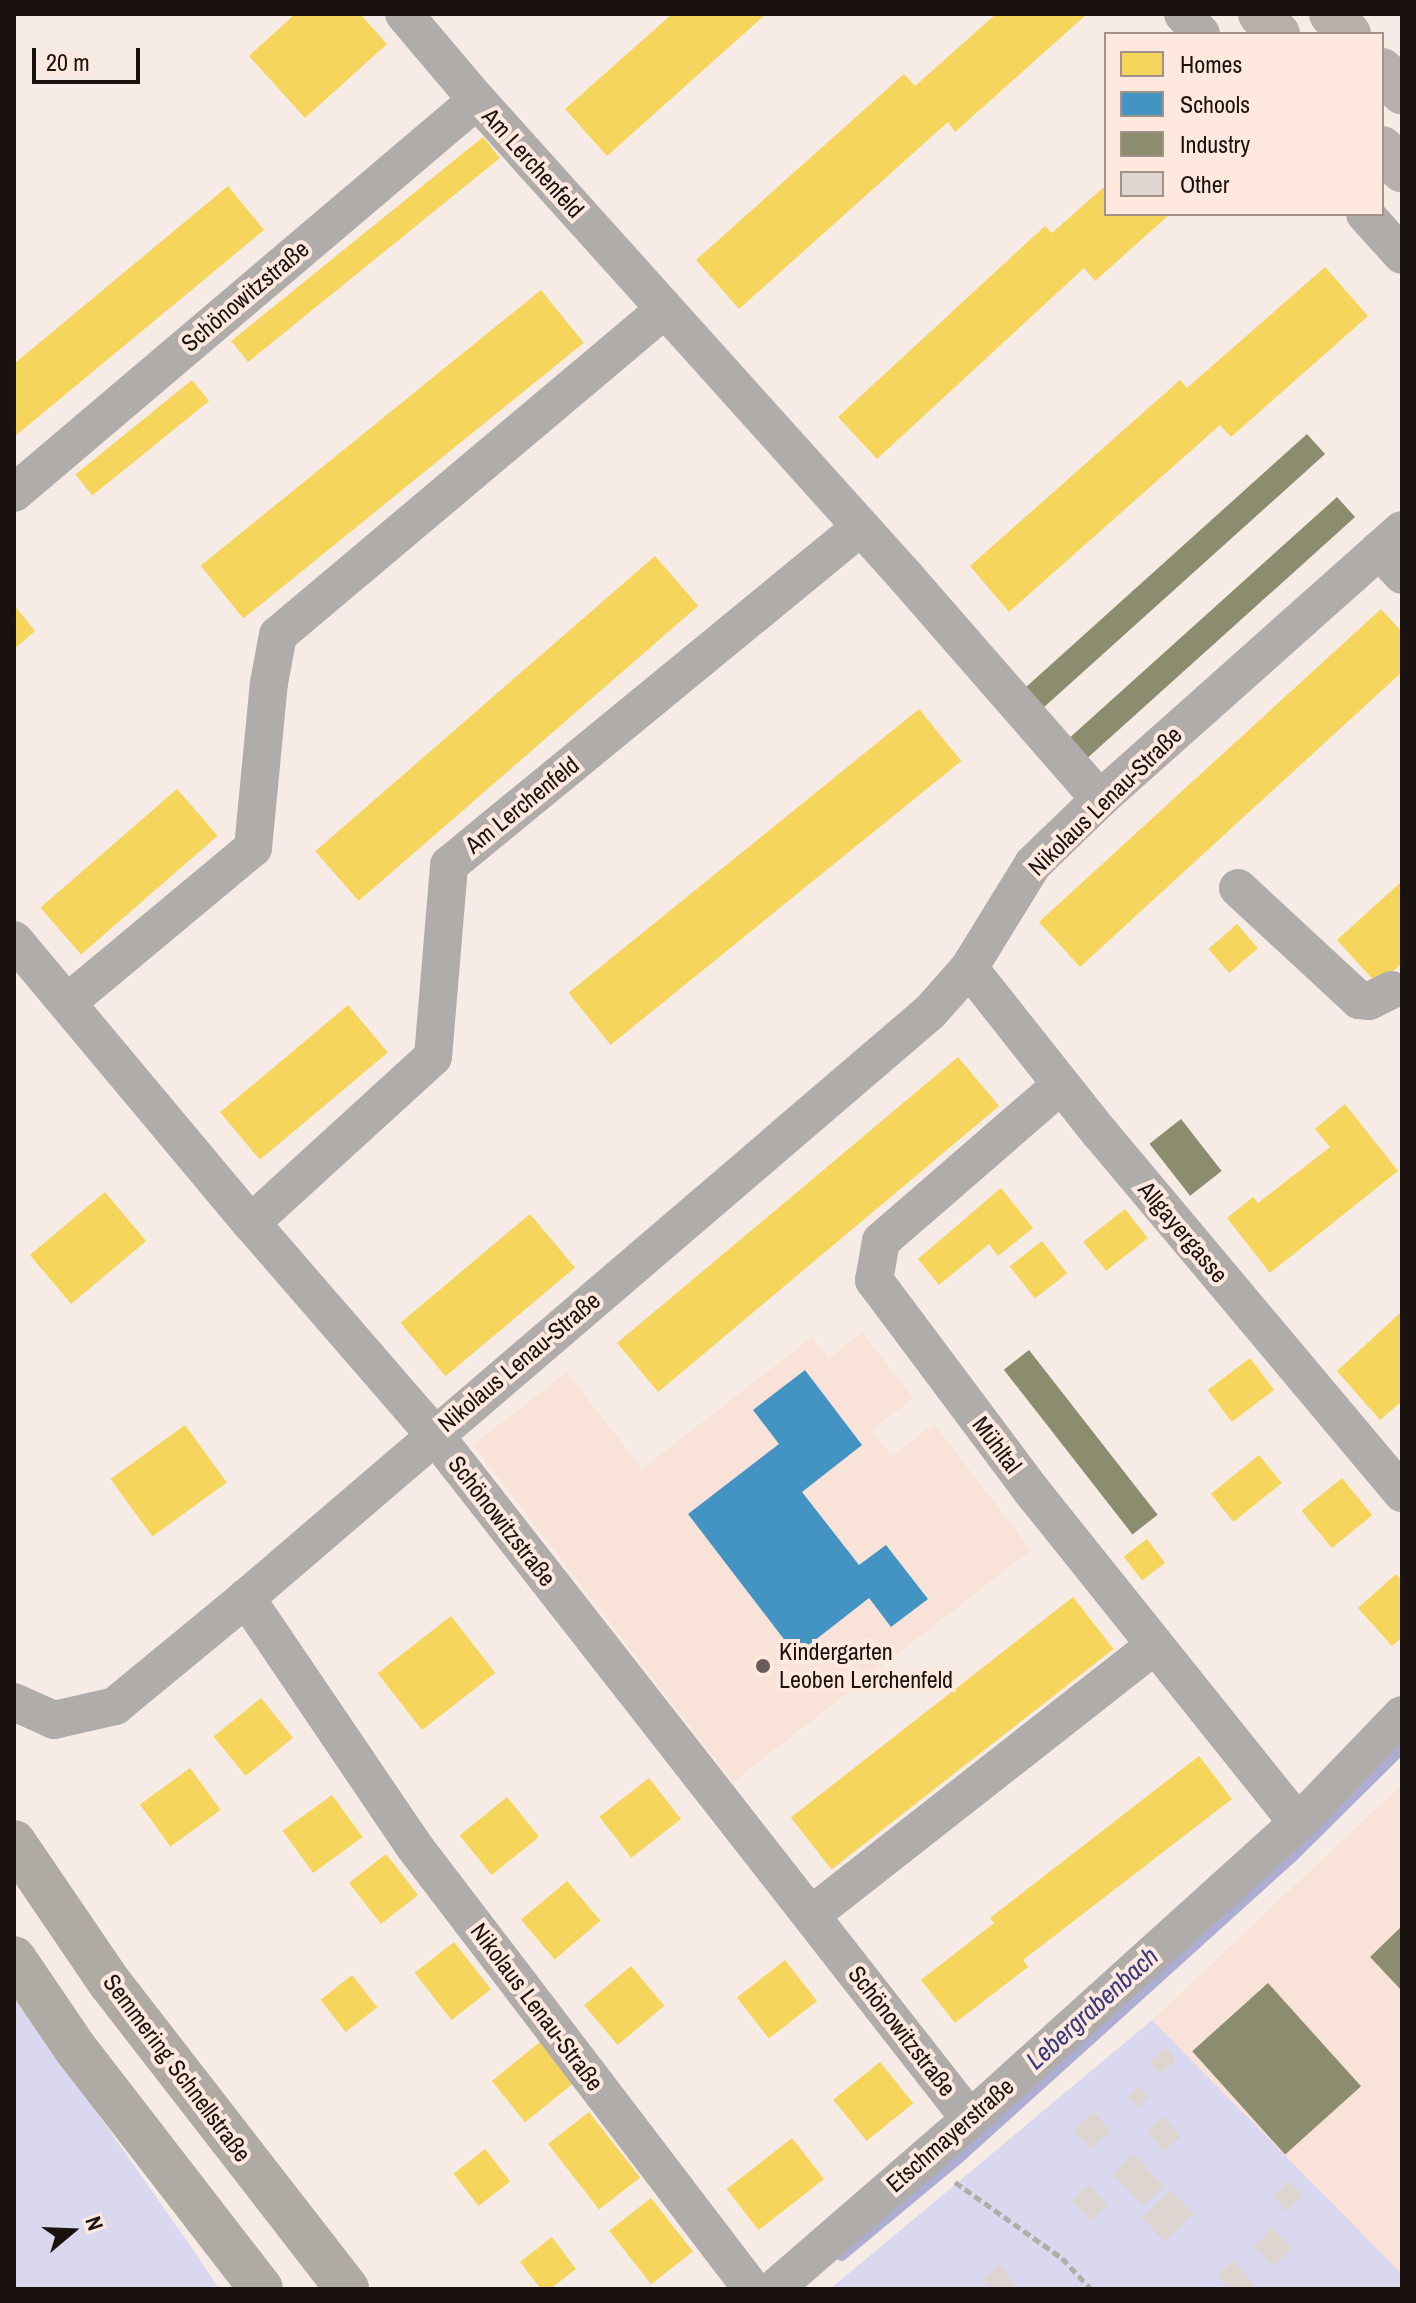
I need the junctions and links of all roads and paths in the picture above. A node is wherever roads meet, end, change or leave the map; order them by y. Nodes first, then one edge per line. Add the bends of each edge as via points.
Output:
1 (404, 14) edge
2 (1183, 14) edge
3 (1260, 14) edge
4 (1331, 14) edge
5 (1199, 32) edge
6 (1276, 32) edge
7 (1347, 32) edge
8 (1384, 72) edge
9 (1402, 92) edge
10 (477, 100) junction
11 (1384, 150) edge
12 (1402, 170) edge
13 (1367, 216) edge
14 (1402, 255) edge
15 (664, 310) junction
16 (14, 493) edge
17 (861, 527) junction
18 (1394, 552) edge
19 (1100, 799) junction
20 (1238, 888) dead end
21 (14, 940) edge
22 (969, 968) junction
23 (1392, 990) dead end
24 (68, 1002) junction
25 (1061, 1085) junction
26 (251, 1223) junction
27 (434, 1434) junction
28 (1402, 1493) edge
29 (246, 1598) junction
30 (1155, 1645) junction
31 (14, 1702) edge
32 (1402, 1715) edge
33 (1298, 1823) junction
34 (14, 1842) edge
35 (811, 1915) junction
36 (14, 1958) edge
37 (970, 2119) junction
38 (954, 2180) dead end
39 (261, 2289) edge
40 (347, 2289) edge
41 (752, 2289) edge
42 (774, 2289) edge
43 (1091, 2289) edge

1 - 10 street, Am Lerchenfeld
2 - 5 street
3 - 6 main road
4 - 7 main road
8 - 9 main road
10 - 15 street, Am Lerchenfeld
10 - 16 street, Schönowitzstraße
11 - 12 main road
13 - 14 street
15 - 17 street, Am Lerchenfeld
15 - 24 street via 278,635 253,848
17 - 19 street, Am Lerchenfeld
17 - 26 street, Am Lerchenfeld via 449,865 433,1057
18 - 19 street, Nikolaus Lenau-Straße
19 - 22 street, Nikolaus Lenau-Straße via 1033,864
20 - 23 street via 1359,1000
21 - 24 street, Schönowitzstraße
22 - 25 street, Allgayergasse
22 - 27 street, Nikolaus Lenau-Straße via 930,1012
24 - 26 street, Schönowitzstraße
25 - 28 street, Allgayergasse
25 - 30 street, Mühltal via 881,1241 874,1280
26 - 27 street, Schönowitzstraße
27 - 29 street, Nikolaus Lenau-Straße
27 - 35 street, Schönowitzstraße
29 - 31 street via 115,1706 54,1720
29 - 41 street, Nikolaus Lenau-Straße via 414,1846
30 - 33 street, Mühltal
30 - 35 street
32 - 33 street, Etschmayerstraße
33 - 37 street, Etschmayerstraße
34 - 40 highway, Semmering Schnellstraße via 110,1983
35 - 37 street, Schönowitzstraße
36 - 39 highway via 75,2048
37 - 42 street, Etschmayerstraße
38 - 43 path via 1062,2258

